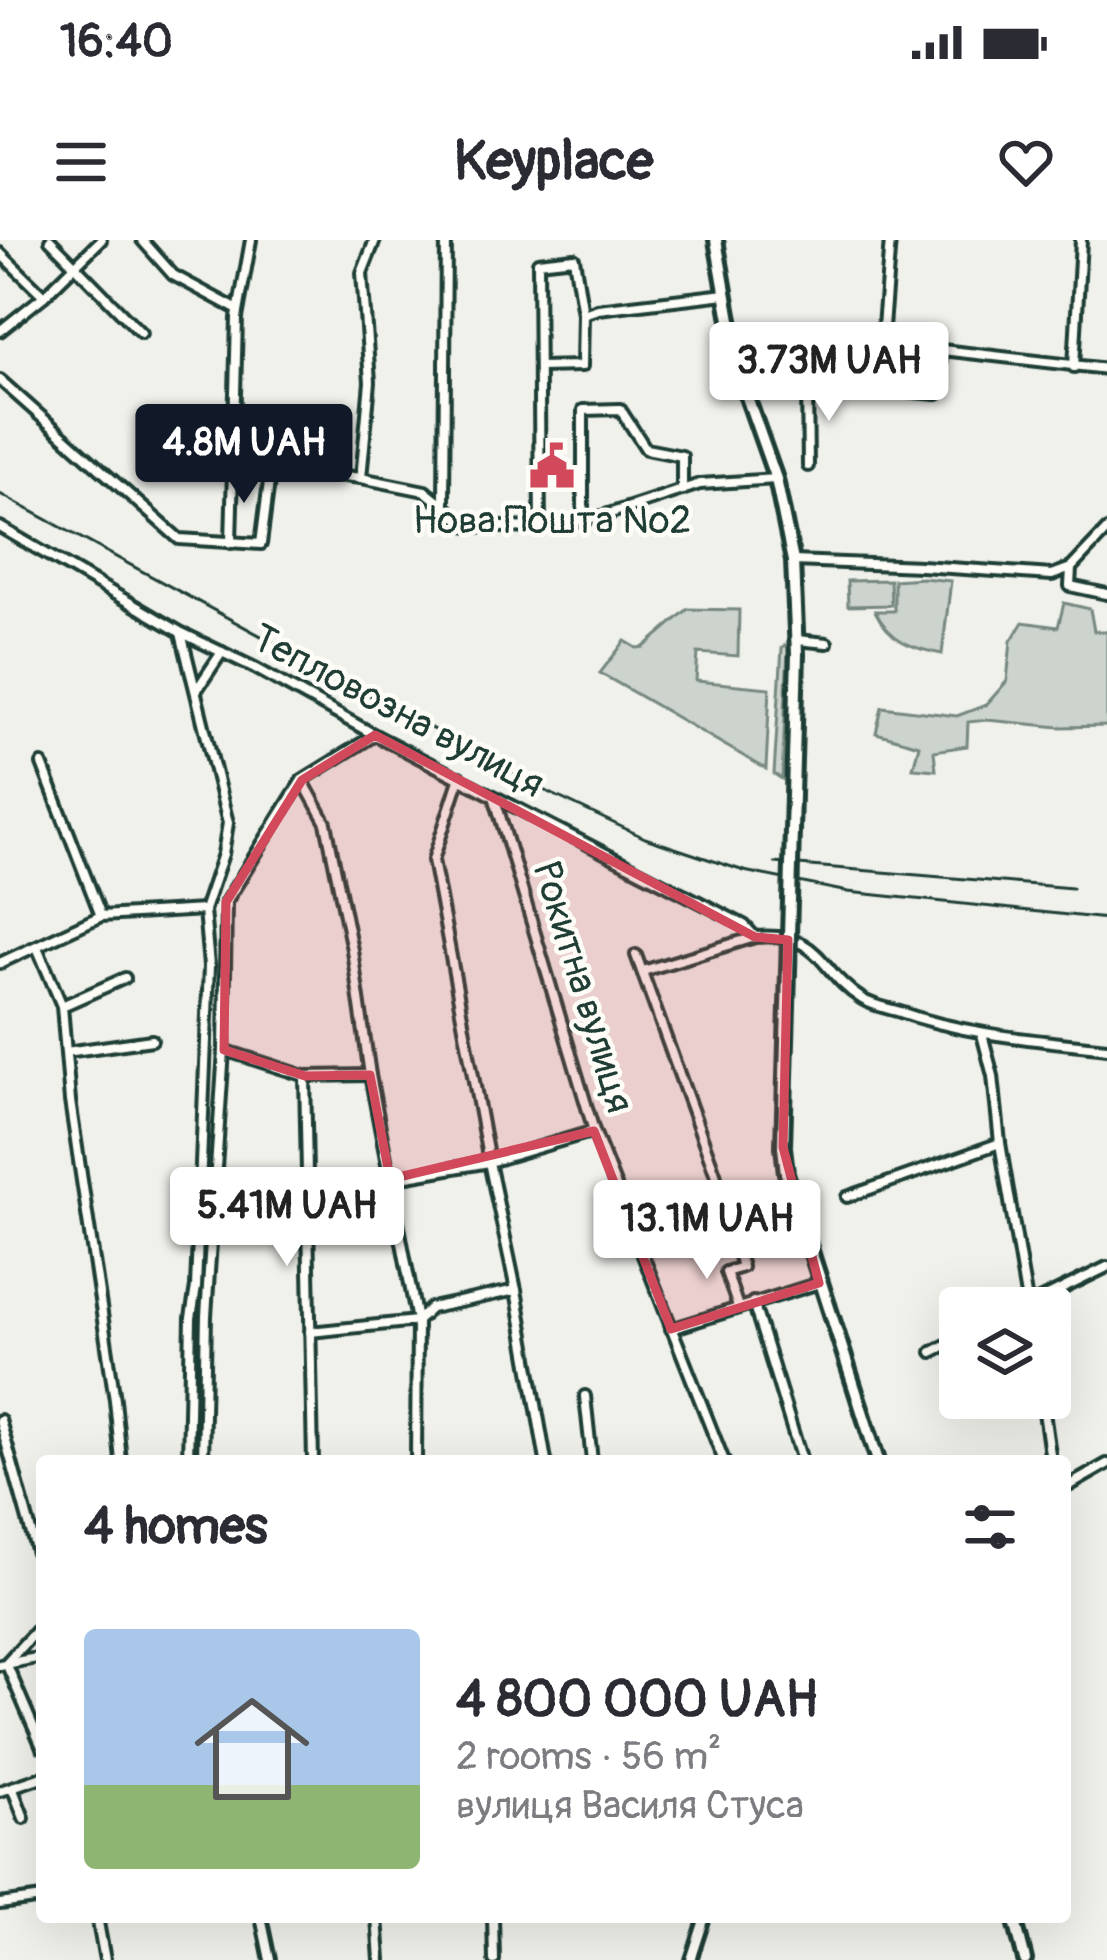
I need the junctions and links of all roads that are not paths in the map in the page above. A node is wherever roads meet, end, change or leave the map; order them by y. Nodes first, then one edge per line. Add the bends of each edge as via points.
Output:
1 (50, 240) edge
2 (101, 240) edge
3 (142, 240) edge
4 (250, 240) edge
5 (375, 240) edge
6 (446, 240) edge
7 (716, 240) edge
8 (890, 240) edge
9 (1081, 240) edge
10 (0, 253) edge
11 (74, 267) junction
12 (725, 294) junction
13 (44, 296) junction
14 (238, 310) junction
15 (583, 314) junction
16 (0, 332) edge
17 (141, 333) dead end
18 (882, 337) junction
19 (942, 350) junction
20 (539, 367) junction
21 (1074, 367) junction
22 (1107, 369) edge
23 (740, 377) junction
24 (0, 380) edge
25 (807, 383) junction
26 (878, 389) junction
27 (808, 466) dead end
28 (362, 478) junction
29 (776, 479) junction
30 (682, 490) junction
31 (444, 505) junction
32 (583, 520) junction
33 (0, 527) edge
34 (540, 528) junction
35 (1107, 530) edge
36 (231, 543) junction
37 (793, 560) junction
38 (1071, 568) junction
39 (1107, 594) edge
40 (180, 632) junction
41 (796, 640) junction
42 (826, 644) dead end
43 (222, 652) junction
44 (195, 693) junction
45 (375, 735) junction
46 (42, 764) dead end
47 (460, 777) junction
48 (302, 780) junction
49 (494, 796) junction
50 (204, 910) junction
51 (101, 916) junction
52 (755, 937) junction
53 (37, 947) junction
54 (636, 956) dead end
55 (0, 963) edge
56 (643, 971) junction
57 (125, 978) dead end
58 (62, 1006) junction
59 (982, 1034) junction
60 (152, 1040) dead end
61 (1107, 1048) edge
62 (224, 1050) junction
63 (66, 1052) junction
64 (305, 1076) junction
65 (370, 1076) junction
66 (594, 1131) junction
67 (1000, 1143) junction
68 (489, 1162) junction
69 (390, 1180) junction
70 (847, 1197) dead end
71 (1107, 1268) edge
72 (819, 1282) junction
73 (1024, 1287) edge
74 (1068, 1287) edge
75 (516, 1290) junction
76 (753, 1302) junction
77 (738, 1307) junction
78 (417, 1321) junction
79 (671, 1329) junction
80 (310, 1332) junction
81 (939, 1349) edge
82 (932, 1352) dead end
83 (585, 1396) dead end
84 (1045, 1419) edge
85 (0, 1420) edge
86 (120, 1455) edge
87 (188, 1455) edge
88 (203, 1455) edge
89 (313, 1455) edge
90 (416, 1455) edge
91 (545, 1455) edge
92 (591, 1455) edge
93 (722, 1455) edge
94 (800, 1455) edge
95 (876, 1455) edge
96 (1050, 1455) edge
97 (1107, 1464) edge
98 (1071, 1485) edge
99 (36, 1549) edge
100 (36, 1630) edge
101 (36, 1658) edge
102 (3, 1664) edge
103 (36, 1734) edge
104 (36, 1779) edge
105 (12, 1787) junction
106 (0, 1791) edge
107 (23, 1818) dead end
108 (36, 1899) edge
109 (0, 1904) edge
110 (98, 1923) edge
111 (262, 1923) edge
112 (377, 1923) edge
113 (494, 1923) edge
114 (703, 1923) edge
115 (1016, 1923) edge
116 (105, 1960) edge
117 (270, 1960) edge
118 (380, 1960) edge
119 (494, 1960) edge
120 (691, 1960) edge
121 (1025, 1960) edge

1 - 11 street
2 - 11 street
3 - 14 street via 173,275
4 - 14 street
5 - 28 street via 362,273 370,382
6 - 31 street
7 - 12 main road
8 - 18 street
9 - 21 street
10 - 13 street
11 - 13 street
11 - 17 street
12 - 15 street
12 - 23 main road
13 - 16 street
14 - 36 street
15 - 20 street via 582,366
15 - 20 street via 574,258 538,262
18 - 19 street
18 - 26 street
19 - 21 street
19 - 26 street via 937,394
20 - 34 street
21 - 22 street
23 - 25 street
23 - 29 main road
24 - 36 street via 179,539
25 - 26 street
25 - 27 street
28 - 31 street via 425,490
28 - 36 street via 278,468 270,474 261,544
29 - 30 street
29 - 37 main road
30 - 32 street
30 - 32 street via 682,456 646,449 620,409 584,410
31 - 34 street via 468,526
32 - 34 street
33 - 40 street, Тепловозна вулиця
35 - 38 street
37 - 38 street via 1052,575
37 - 41 main road
38 - 39 street via 1070,586
40 - 43 street, Тепловозна вулиця
40 - 44 street
41 - 42 street
41 - 72 main road, bridge via 783,1147
43 - 44 street
43 - 45 street, Тепловозна вулиця
44 - 50 street via 228,823
45 - 47 street, Тепловозна вулиця
45 - 48 street
46 - 51 street
47 - 49 street, Тепловозна вулиця
47 - 68 street via 433,860
48 - 62 street via 226,902
48 - 65 street via 326,823
49 - 52 street, Тепловозна вулиця
49 - 66 street, Рокитна вулиця
50 - 51 street
50 - 87 street via 209,966
51 - 53 street
52 - 56 street
52 - 59 street via 808,945 862,1000
53 - 55 street
53 - 58 street
54 - 56 street
56 - 77 street via 737,1248 742,1267 726,1271
57 - 58 street
58 - 63 street
59 - 61 street
59 - 67 street
60 - 63 street
62 - 64 street
62 - 88 street
63 - 86 street
64 - 65 street
64 - 80 street
65 - 69 street
66 - 68 street
66 - 79 street, Рокитна вулиця
67 - 70 street
67 - 73 street
68 - 69 street
68 - 75 street
69 - 78 street
71 - 74 street
72 - 76 street
72 - 95 main road
75 - 78 street via 431,1308
75 - 91 street
76 - 77 street
76 - 94 street
77 - 79 street
78 - 80 street
78 - 90 street
79 - 93 street, Рокитна вулиця
80 - 89 street
81 - 82 street
83 - 92 street
84 - 96 street
85 - 99 street
97 - 98 street
100 - 102 street
101 - 102 street
102 - 103 street
104 - 105 street
105 - 106 street
105 - 107 street
108 - 109 street
110 - 116 street
111 - 117 street
112 - 118 street
113 - 119 street
114 - 120 street
115 - 121 main road

